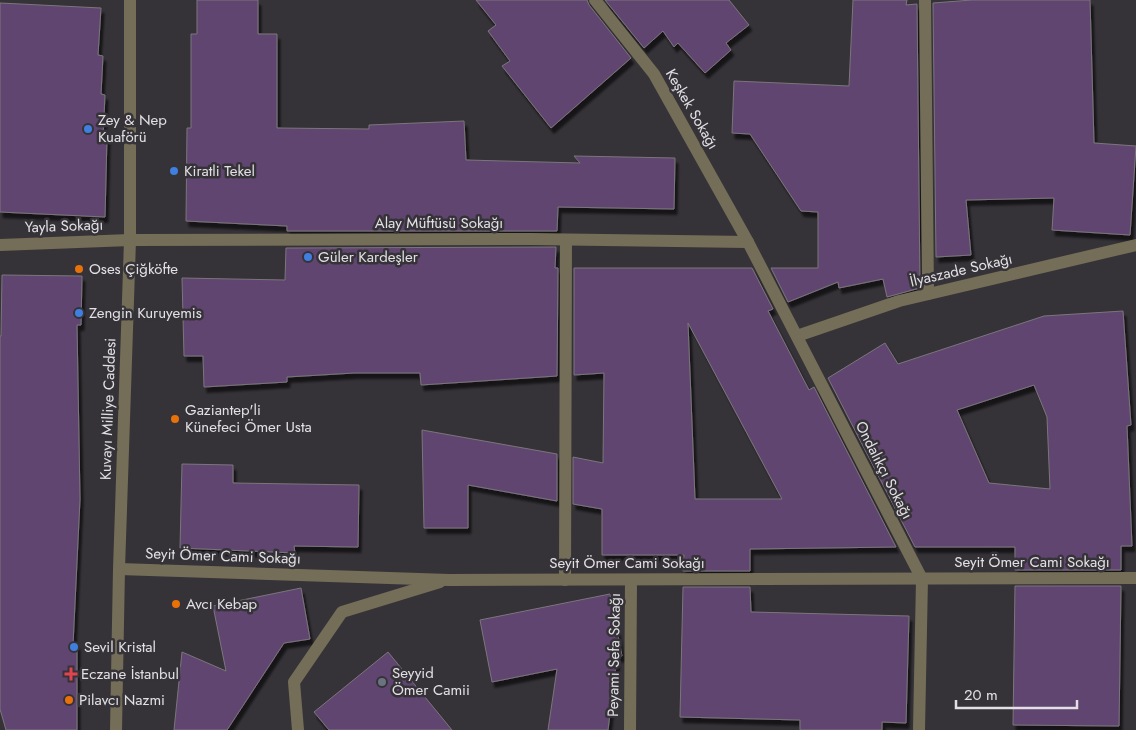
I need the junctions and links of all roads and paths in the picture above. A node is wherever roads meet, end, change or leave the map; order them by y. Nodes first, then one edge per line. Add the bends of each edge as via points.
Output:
1 (130, 0) edge
2 (595, 0) edge
3 (925, 0) edge
4 (130, 240) junction
5 (566, 240) junction
6 (748, 242) junction
7 (0, 245) edge
8 (1136, 245) edge
9 (928, 294) junction
10 (796, 336) junction
11 (119, 569) junction
12 (1136, 578) edge
13 (922, 579) junction
14 (449, 580) junction
15 (565, 580) junction
16 (631, 580) junction
17 (116, 730) edge
18 (298, 730) edge
19 (630, 730) edge
20 (919, 730) edge

1 - 4 street, Kuvayı Milliye Caddesi
2 - 6 street, Keşkek Sokağı via 654,74
3 - 9 street
4 - 5 street, Alay Müftüsü Sokağı
4 - 7 street, Yayla Sokağı
4 - 11 street, Kuvayı Milliye Caddesi
5 - 6 street, Alay Müftüsü Sokağı
5 - 15 street
6 - 10 street, Ondalıkçı Sokağı
8 - 9 street, İlyaszade Sokağı
9 - 10 street, İlyaszade Sokağı
10 - 13 street, Ondalıkçı Sokağı
11 - 14 street, Seyit Ömer Cami Sokağı
11 - 17 street, Kuvayı Milliye Caddesi
12 - 13 street, Seyit Ömer Cami Sokağı
13 - 16 street, Seyit Ömer Cami Sokağı
13 - 20 street, Ondalıkçı Sokağı
14 - 15 street, Seyit Ömer Cami Sokağı
14 - 18 street via 342,612 294,682
15 - 16 street, Seyit Ömer Cami Sokağı
16 - 19 street, Peyami Sefa Sokağı

